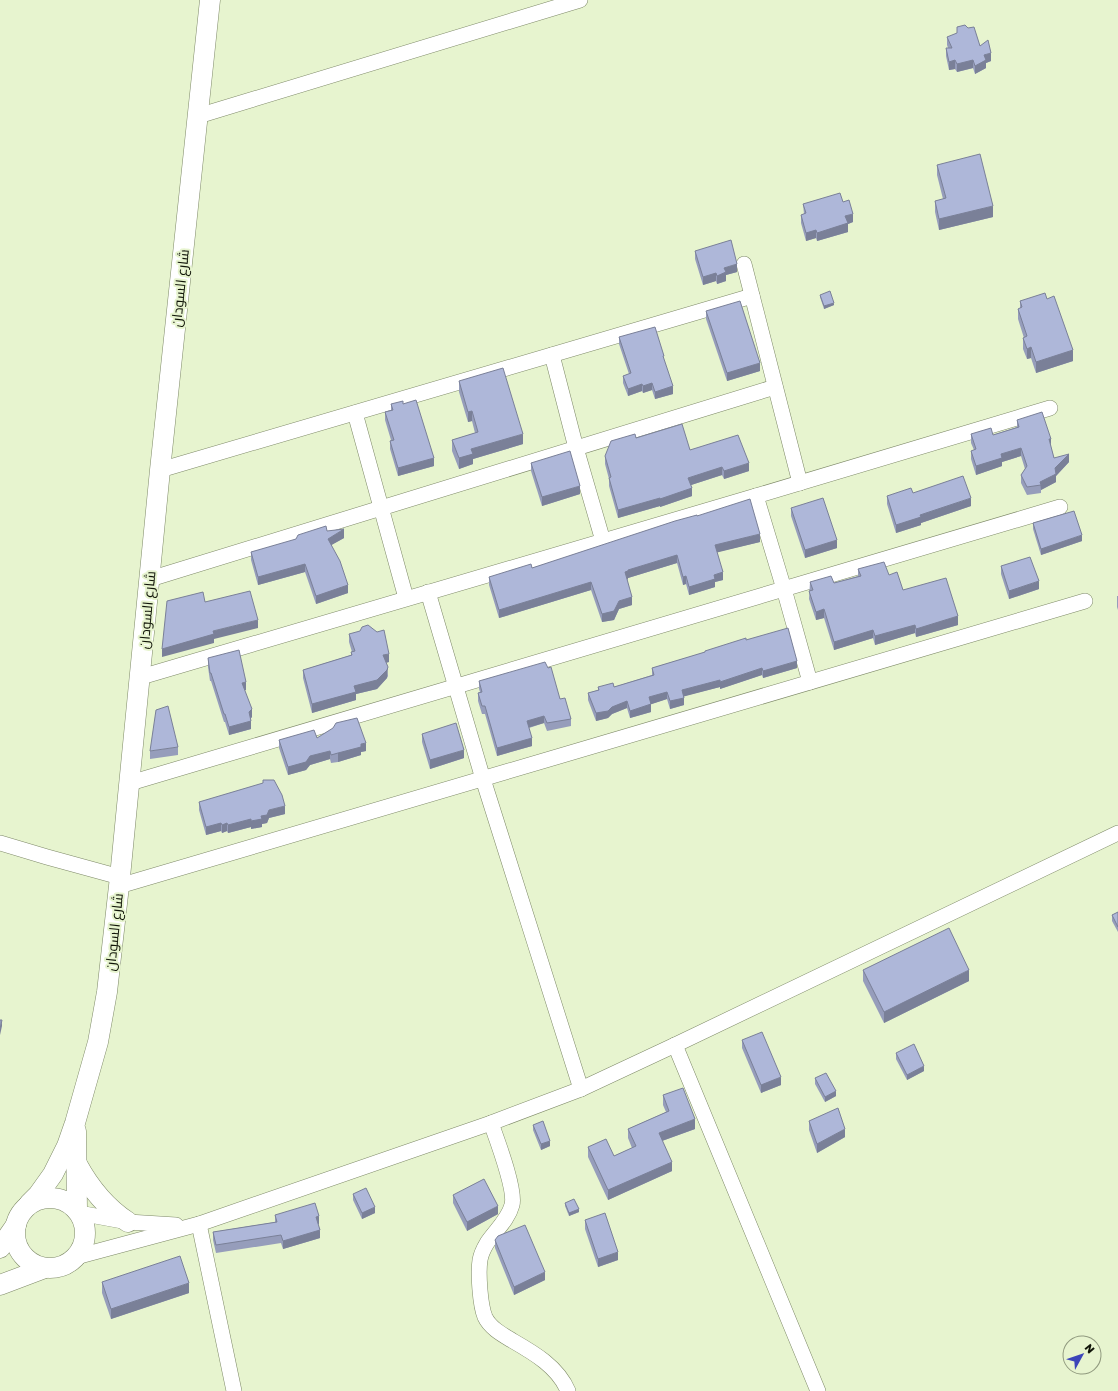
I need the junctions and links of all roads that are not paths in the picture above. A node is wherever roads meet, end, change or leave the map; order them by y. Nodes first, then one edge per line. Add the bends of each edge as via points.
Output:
1 (210, 0) edge
2 (580, 0) edge
3 (198, 116) junction
4 (744, 264) dead end
5 (752, 296) junction
6 (552, 355) junction
7 (775, 387) junction
8 (1050, 408) dead end
9 (355, 413) junction
10 (576, 448) junction
11 (160, 470) junction
12 (800, 483) junction
13 (756, 496) junction
14 (1060, 507) dead end
15 (381, 508) junction
16 (603, 541) junction
17 (150, 579) junction
18 (784, 588) junction
19 (428, 592) junction
20 (406, 598) junction
21 (1085, 601) dead end
22 (141, 677) junction
23 (810, 682) junction
24 (456, 686) junction
25 (483, 779) junction
26 (130, 783) junction
27 (1118, 833) edge
28 (0, 843) edge
29 (120, 882) junction
30 (675, 1046) junction
31 (581, 1089) junction
32 (75, 1123) junction
33 (491, 1123) junction
34 (76, 1163) junction
35 (29, 1204) junction
36 (78, 1211) junction
37 (128, 1222) junction
38 (199, 1224) junction
39 (16, 1225) junction
40 (0, 1248) edge
41 (76, 1257) junction
42 (45, 1268) junction
43 (0, 1285) edge
44 (234, 1391) edge
45 (568, 1391) edge
46 (818, 1391) edge

1 - 3 main road, شارع السودان
2 - 3 street
3 - 11 main road, شارع السودان
4 - 5 street
5 - 6 street
5 - 7 street
6 - 9 street
6 - 10 street
7 - 10 street
7 - 12 street
8 - 12 street
9 - 11 street
9 - 15 street
10 - 15 street
10 - 16 street
11 - 17 main road, شارع السودان
12 - 13 street
13 - 16 street
13 - 18 street
14 - 18 street
15 - 17 street
15 - 20 street
16 - 19 street
17 - 22 main road, شارع السودان
18 - 23 street
18 - 24 street
19 - 20 street
19 - 24 street
20 - 22 street
21 - 23 street
22 - 26 main road, شارع السودان
23 - 25 street
24 - 25 street
24 - 26 street
25 - 29 street
25 - 31 street
26 - 29 main road, شارع السودان
27 - 30 street
28 - 29 street
29 - 32 main road, شارع السودان via 107,992 98,1042
30 - 31 street
30 - 46 street
31 - 33 street
32 - 34 main road
32 - 35 main road, شارع السودان via 53,1174
33 - 38 street
33 - 45 street via 512,1190 512,1204 506,1219 486,1245 480,1258 480,1286 485,1318 500,1333 539,1356 555,1371
34 - 36 main road
34 - 37 main road via 98,1197
35 - 36 main road via 45,1198 54,1198 63,1200
35 - 39 main road
36 - 37 street
36 - 41 main road via 86,1236
37 - 38 street
38 - 41 street
38 - 44 street
39 - 40 main road
39 - 42 main road via 16,1241 24,1256
41 - 42 main road via 62,1266
42 - 43 main road

